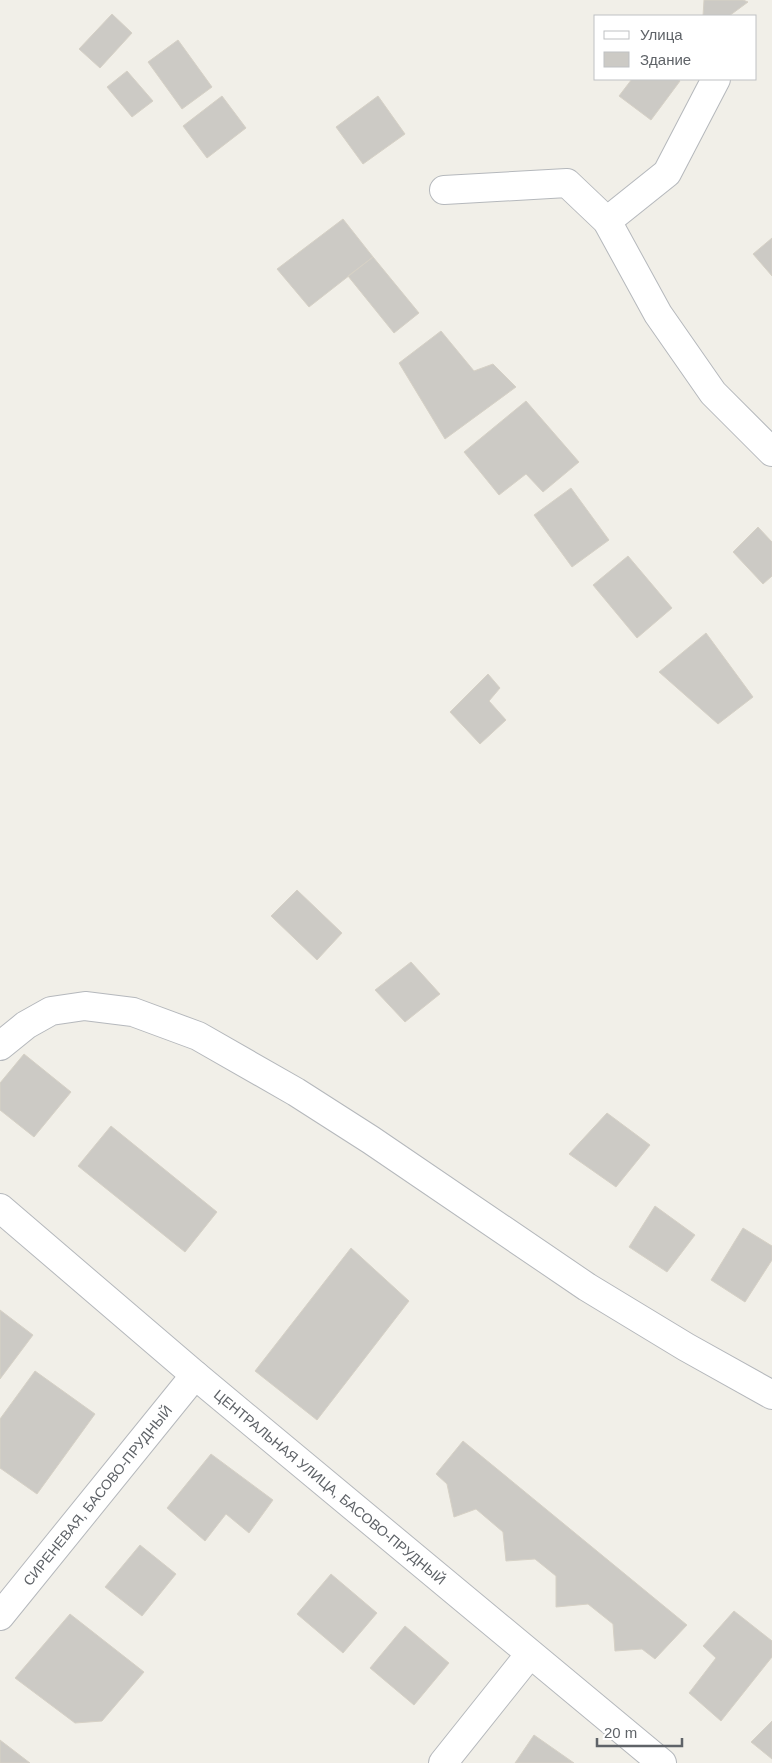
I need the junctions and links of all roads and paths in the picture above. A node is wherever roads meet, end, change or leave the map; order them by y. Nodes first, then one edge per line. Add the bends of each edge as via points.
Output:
1 (715, 80) edge
2 (444, 190) dead end
3 (607, 221) junction
4 (772, 452) edge
5 (0, 1046) edge
6 (0, 1208) edge
7 (195, 1375) junction
8 (772, 1395) edge
9 (0, 1616) edge
10 (530, 1654) junction
11 (443, 1763) edge
12 (662, 1763) edge

1 - 3 street via 667,173
2 - 3 street via 567,184
3 - 4 street via 658,314 713,393
5 - 8 street via 51,1010 85,1006 132,1012 198,1036 296,1092 587,1287
6 - 7 street, ЦЕНТРАЛЬНАЯ УЛИЦА, БАСОВО-ПРУДНЫЙ
7 - 9 street, СИРЕНЕВАЯ, БАСОВО-ПРУДНЫЙ
7 - 10 street, ЦЕНТРАЛЬНАЯ УЛИЦА, БАСОВО-ПРУДНЫЙ
10 - 11 street
10 - 12 street, ЦЕНТРАЛЬНАЯ УЛИЦА, БАСОВО-ПРУДНЫЙ

